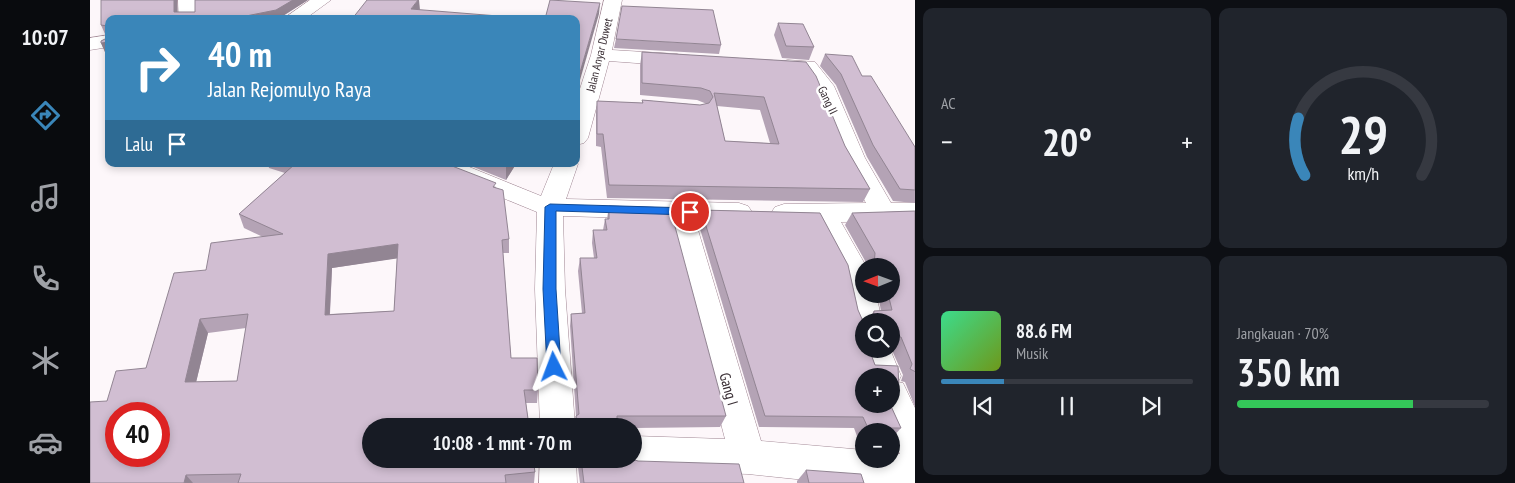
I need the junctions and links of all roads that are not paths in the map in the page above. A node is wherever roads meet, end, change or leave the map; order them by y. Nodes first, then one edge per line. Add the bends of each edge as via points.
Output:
1 (187, 0) edge
2 (322, 0) edge
3 (612, 0) edge
4 (188, 15) edge
5 (298, 15) edge
6 (105, 42) edge
7 (90, 44) edge
8 (601, 55) junction
9 (698, 61) edge
10 (765, 65) edge
11 (580, 131) edge
12 (448, 167) edge
13 (565, 167) edge
14 (550, 207) junction
15 (679, 211) junction
16 (915, 212) edge
17 (884, 213) junction
18 (824, 214) junction
19 (865, 313) edge
20 (900, 413) edge
21 (557, 418) edge
22 (915, 446) edge
23 (642, 453) edge
24 (748, 457) junction
25 (558, 468) edge
26 (915, 473) edge
27 (558, 483) edge

1 - 4 street
2 - 5 street
3 - 8 street, Jalan Anyar Duwet
6 - 7 street
8 - 9 street
8 - 11 street, Jalan Anyar Duwet via 598,100
10 - 17 street, Gang II via 808,66 823,86 853,158
12 - 14 street
13 - 14 street
14 - 15 street
14 - 21 street via 550,289
15 - 18 street
15 - 24 street, Gang I
16 - 17 street
17 - 18 street
18 - 19 street via 857,276
20 - 22 street
23 - 24 street
24 - 26 street
25 - 27 street

